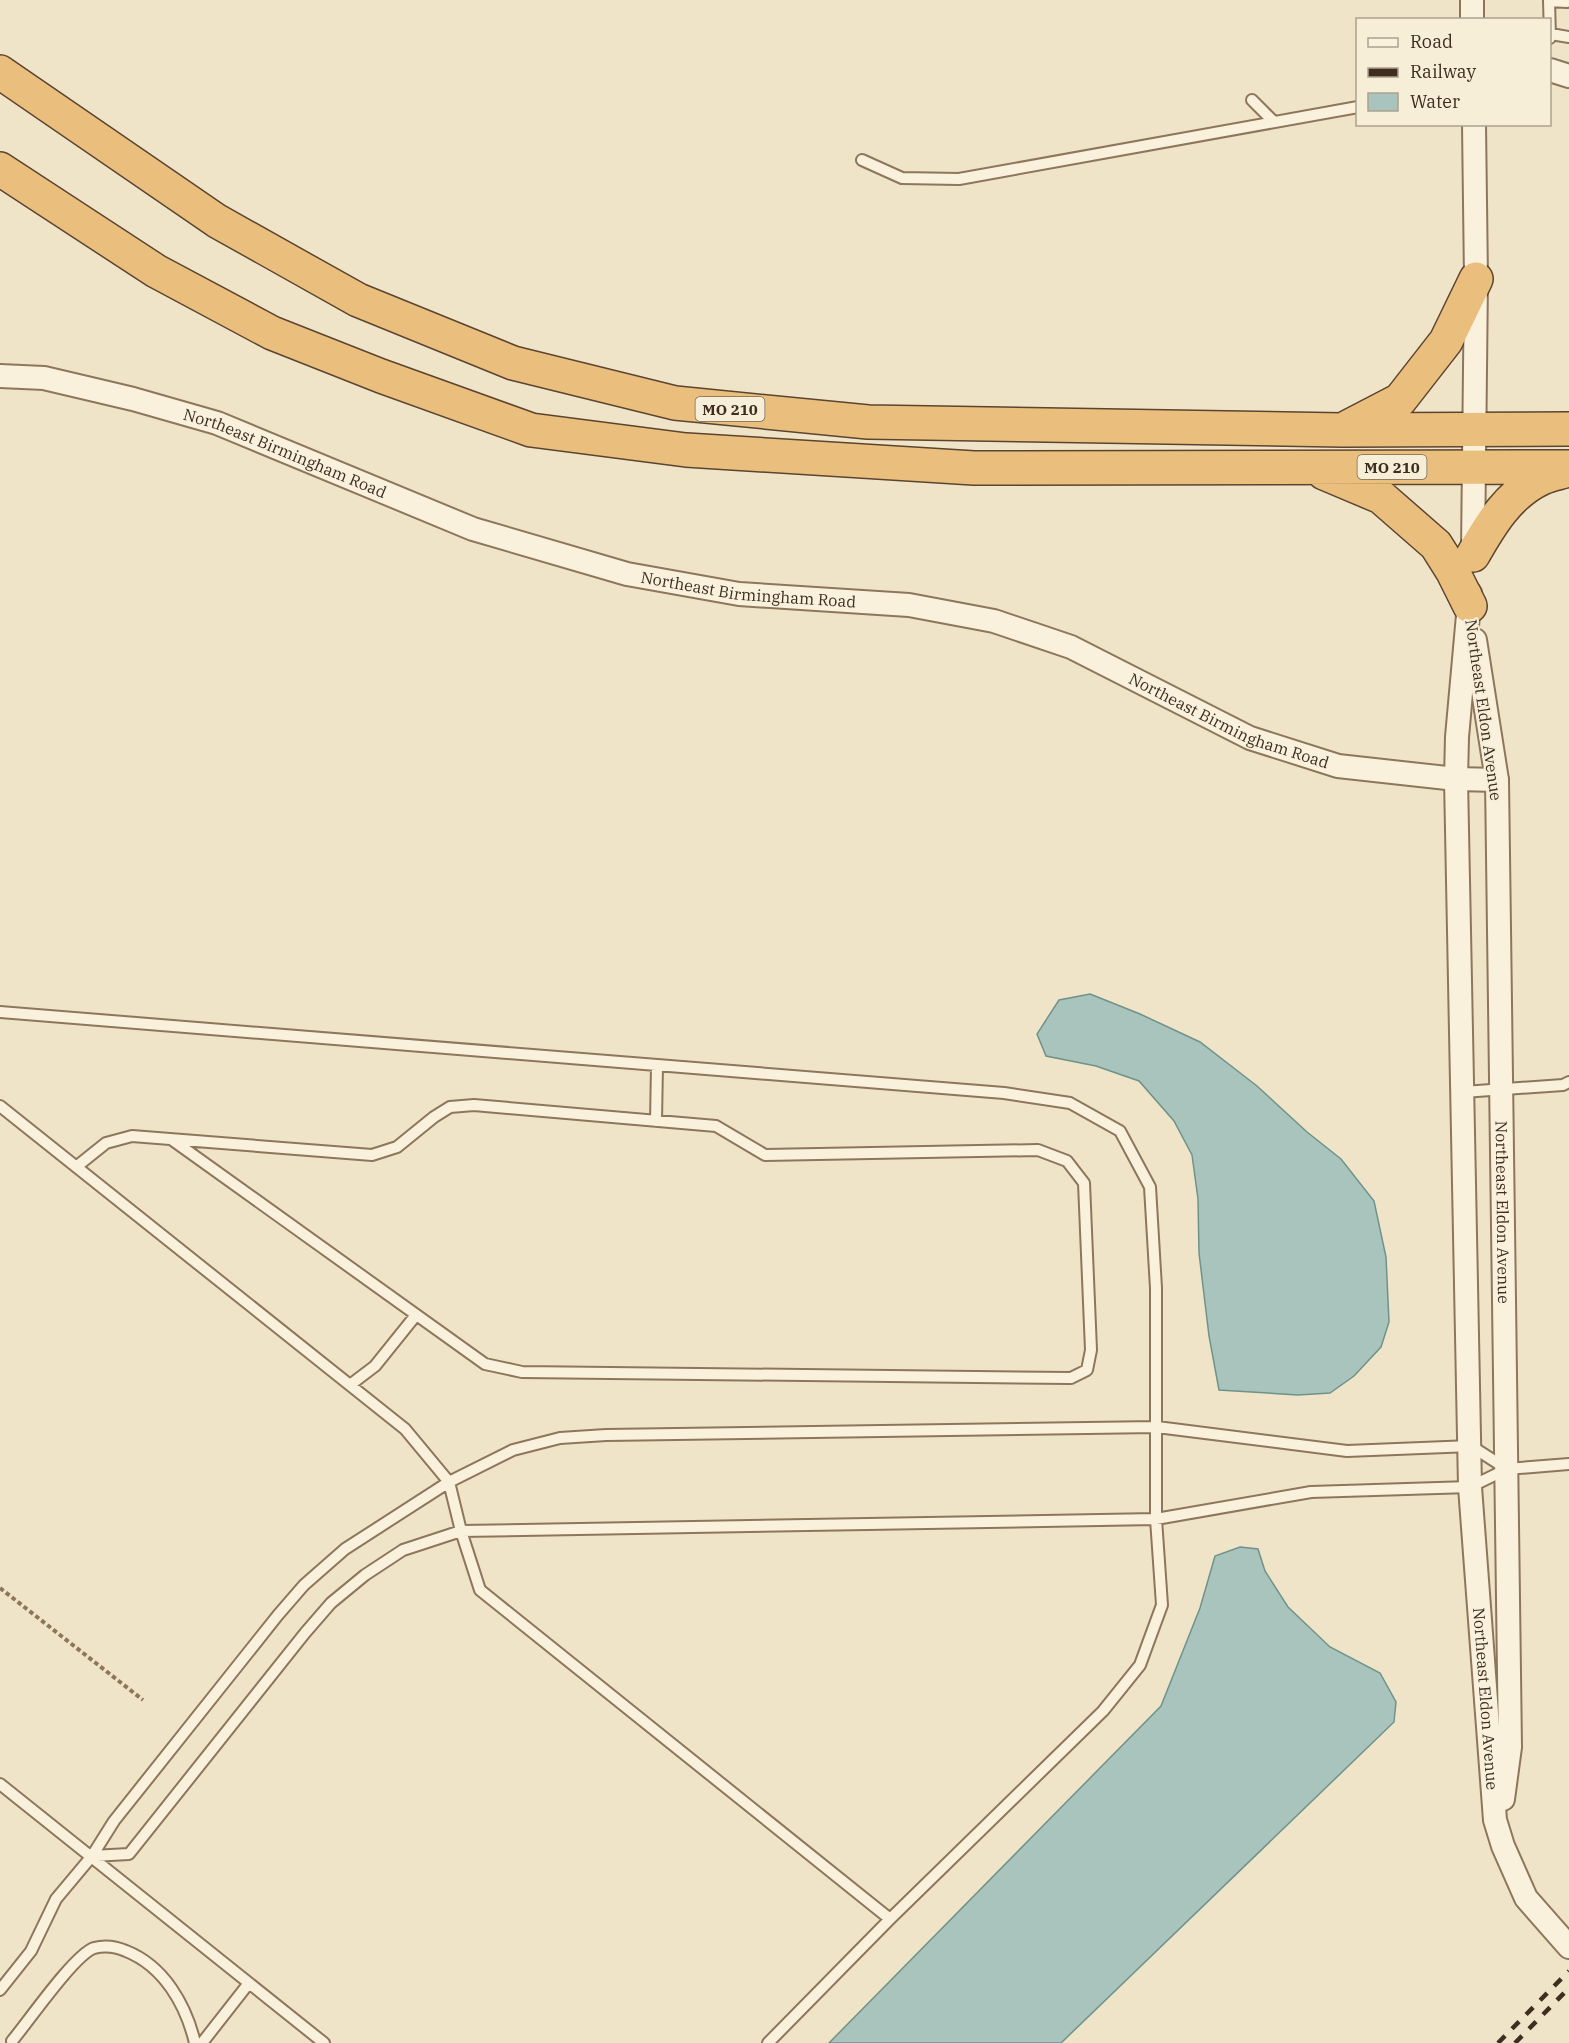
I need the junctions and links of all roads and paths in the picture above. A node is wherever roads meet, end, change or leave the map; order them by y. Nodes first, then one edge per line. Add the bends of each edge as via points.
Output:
1 (1472, 0) edge
2 (1549, 1) edge
3 (1567, 2) dead end
4 (1472, 18) edge
5 (1549, 18) edge
6 (1551, 36) edge
7 (1569, 38) edge
8 (1551, 70) edge
9 (0, 72) edge
10 (1569, 76) edge
11 (1252, 100) dead end
12 (1356, 107) edge
13 (1274, 122) junction
14 (1474, 126) edge
15 (862, 160) dead end
16 (0, 169) edge
17 (1476, 279) junction
18 (0, 376) edge
19 (1569, 429) edge
20 (1342, 430) junction
21 (1475, 430) junction
22 (1309, 467) junction
23 (1474, 467) junction
24 (1569, 469) edge
25 (1473, 555) junction
26 (1470, 606) junction
27 (1456, 779) junction
28 (1497, 780) junction
29 (0, 1012) edge
30 (657, 1065) junction
31 (1569, 1082) edge
32 (1502, 1090) junction
33 (1462, 1092) junction
34 (0, 1106) edge
35 (656, 1121) junction
36 (171, 1139) junction
37 (76, 1167) junction
38 (416, 1315) junction
39 (350, 1385) junction
40 (1157, 1427) junction
41 (1471, 1446) junction
42 (1569, 1464) edge
43 (1507, 1469) junction
44 (449, 1482) junction
45 (1470, 1487) junction
46 (1156, 1519) junction
47 (461, 1532) junction
48 (0, 1588) edge
49 (143, 1700) dead end
50 (0, 1784) edge
51 (1495, 1820) junction
52 (92, 1856) junction
53 (890, 1919) junction
54 (1569, 1947) edge
55 (249, 1983) junction
56 (0, 1990) edge
57 (12, 2041) dead end
58 (195, 2043) edge
59 (202, 2043) edge
60 (324, 2043) edge
61 (768, 2043) edge

1 - 4 street
2 - 3 lane
2 - 5 lane
6 - 7 lane
8 - 10 street
9 - 20 highway, MO 210 via 217,221 358,300 513,363 675,403 868,422
11 - 13 lane
12 - 13 lane
13 - 15 lane via 959,179 902,178
14 - 17 street, Northeast Eldon Avenue
16 - 22 highway, MO 210 via 156,271 272,333 531,430 686,450 974,468
17 - 20 highway via 1446,341 1400,400
17 - 21 street, Northeast Eldon Avenue
18 - 27 street, Northeast Birmingham Road via 44,378 217,423 473,529 627,574 739,594 909,605 994,621 1071,646 1250,738 1338,766
19 - 21 highway, MO 210
20 - 21 highway, MO 210
21 - 23 street, Northeast Eldon Avenue
22 - 23 highway, MO 210
22 - 26 highway via 1382,497 1436,545
23 - 24 highway, MO 210
23 - 25 street, Northeast Eldon Avenue
24 - 25 highway via 1542,478 1507,505
25 - 26 street, Northeast Eldon Avenue
26 - 27 street, Northeast Eldon Avenue
26 - 28 street, Northeast Eldon Avenue
27 - 28 street, Northeast Birmingham Road
27 - 33 street, Northeast Eldon Avenue
28 - 32 street, Northeast Eldon Avenue
29 - 30 lane
30 - 35 lane
30 - 40 lane via 1004,1093 1070,1103 1120,1131 1150,1187 1156,1288
31 - 32 lane
32 - 33 lane
32 - 43 street, Northeast Eldon Avenue
33 - 41 street, Northeast Eldon Avenue
34 - 37 lane
35 - 36 lane via 474,1105 450,1107 397,1147 372,1155
35 - 38 lane via 716,1126 765,1155 1038,1150 1067,1161 1084,1183 1091,1350 1087,1370 1071,1378 522,1372 485,1364
36 - 37 lane via 132,1136 106,1143
36 - 38 lane
37 - 39 lane
38 - 39 lane via 375,1366
39 - 44 lane via 405,1429
40 - 41 lane via 1347,1451
40 - 44 lane via 583,1436 513,1450
40 - 46 lane
41 - 43 lane
41 - 45 street, Northeast Eldon Avenue
42 - 43 lane
43 - 45 lane
43 - 51 street, Northeast Eldon Avenue via 1510,1747 1504,1796
44 - 47 lane
44 - 52 lane via 345,1549 304,1585 114,1821
45 - 46 lane via 1311,1492
45 - 51 street, Northeast Eldon Avenue
46 - 47 lane
46 - 53 lane via 1162,1605 1140,1665 1103,1711
47 - 52 lane via 403,1550 331,1603 129,1854
47 - 53 lane via 480,1590
48 - 49 path
50 - 52 lane
51 - 54 street, Northeast Eldon Avenue via 1526,1898
52 - 55 lane
52 - 56 lane via 56,1899 31,1951
53 - 61 lane
55 - 59 lane
55 - 60 lane
57 - 58 lane via 71,1966 94,1948 115,1947 140,1957 160,1974 180,2000

